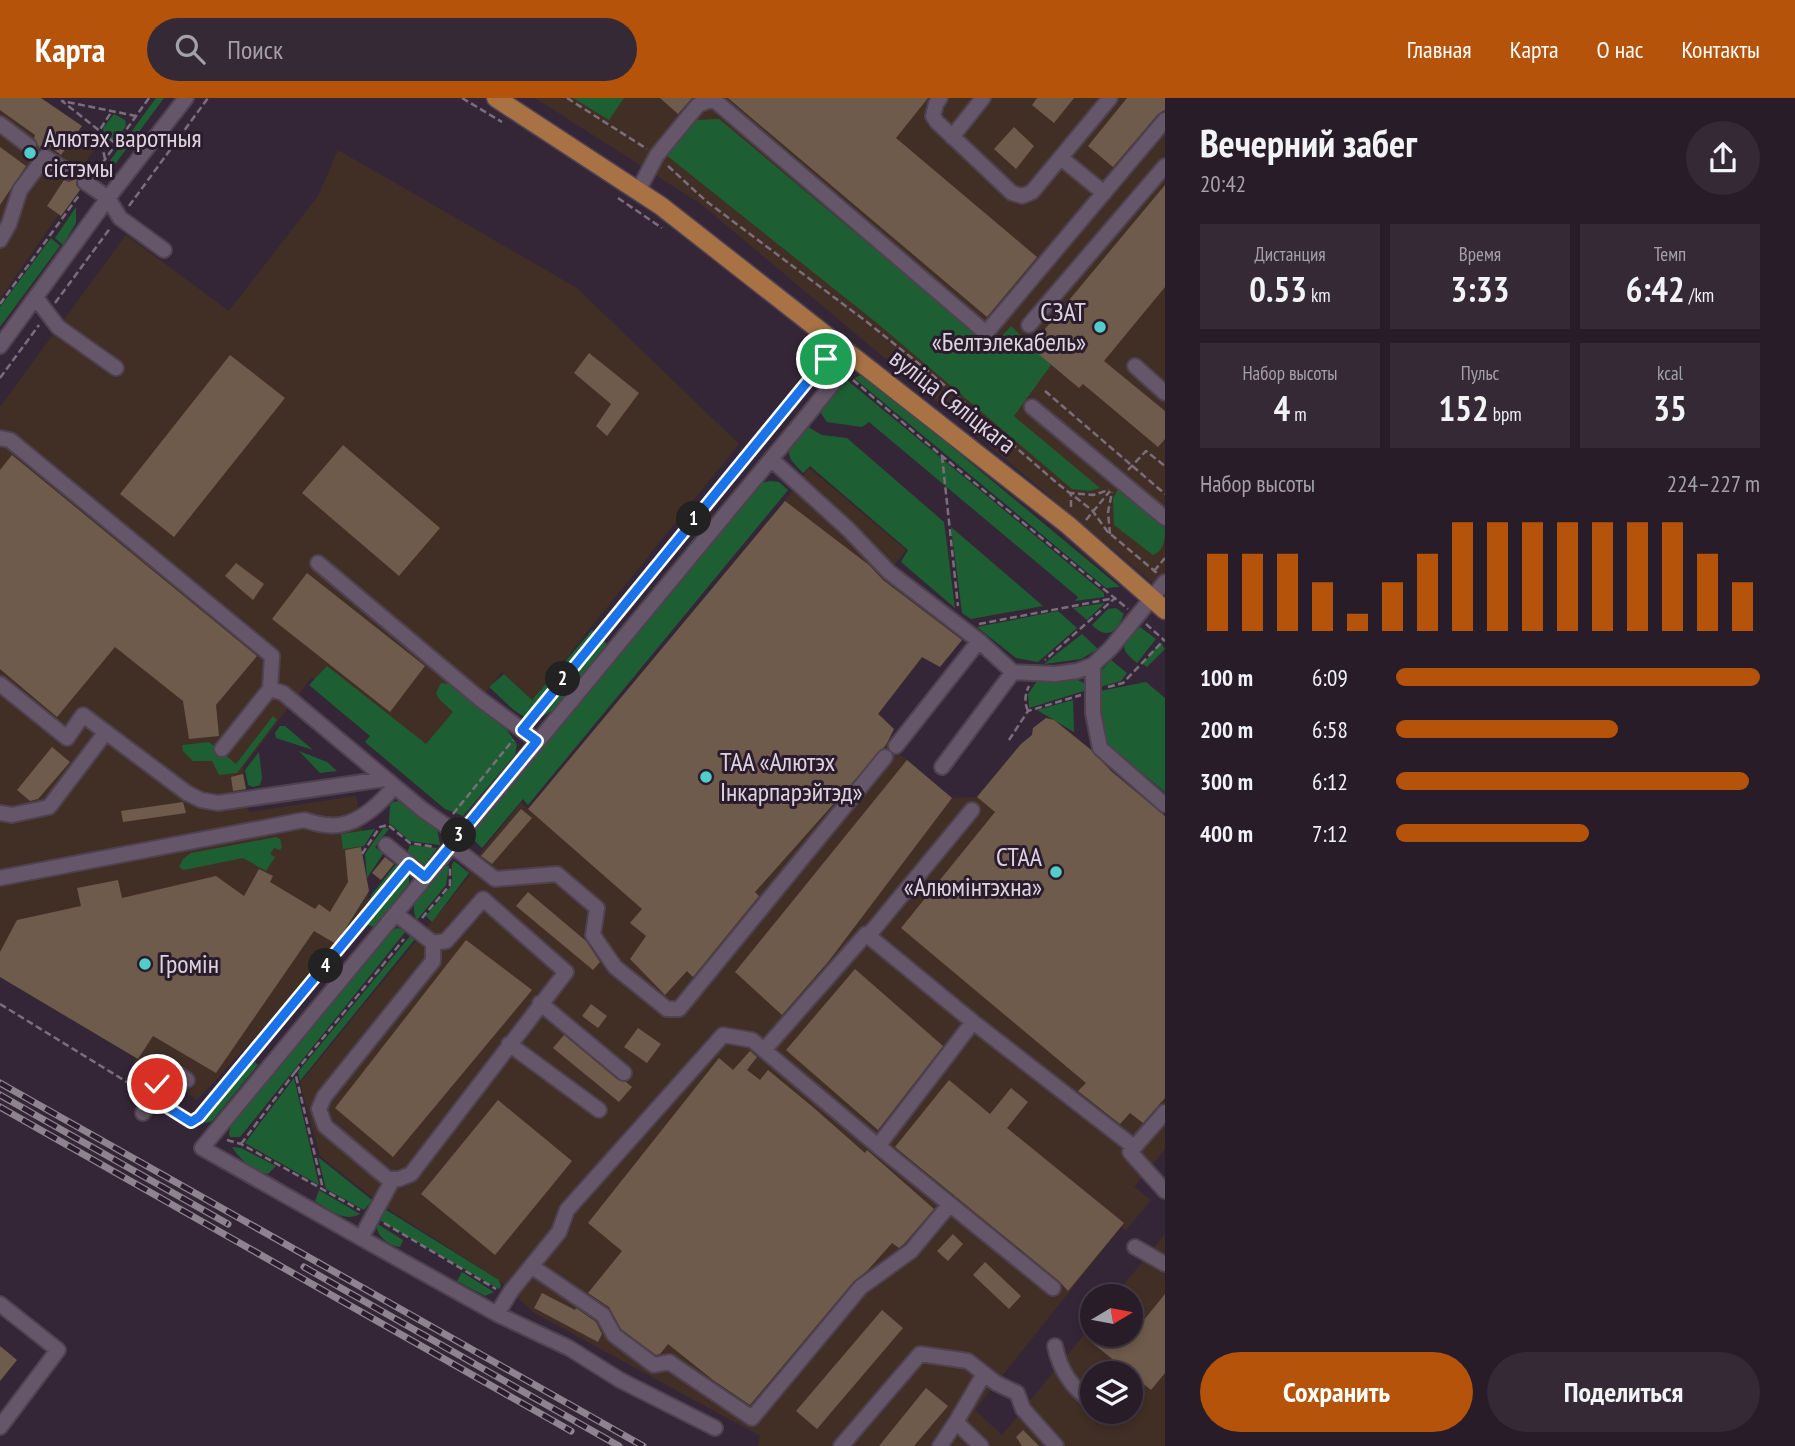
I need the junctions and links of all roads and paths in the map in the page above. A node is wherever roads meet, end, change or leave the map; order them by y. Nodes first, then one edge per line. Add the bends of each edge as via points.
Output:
1 (149, 98) edge
2 (186, 98) edge
3 (208, 98) edge
4 (462, 98) edge
5 (496, 98) edge
6 (567, 98) edge
7 (940, 98) edge
8 (983, 98) edge
9 (1110, 98) edge
10 (112, 111) junction
11 (136, 116) junction
12 (1165, 120) edge
13 (0, 124) edge
14 (504, 124) dead end
15 (99, 131) junction
16 (952, 136) junction
17 (116, 144) junction
18 (37, 152) junction
19 (657, 155) junction
20 (1061, 158) junction
21 (104, 159) junction
22 (1165, 166) edge
23 (69, 172) dead end
24 (86, 183) junction
25 (638, 191) junction
26 (1104, 192) junction
27 (615, 196) dead end
28 (108, 198) junction
29 (120, 218) junction
30 (661, 228) dead end
31 (0, 240) edge
32 (164, 250) dead end
33 (36, 298) junction
34 (0, 304) edge
35 (47, 314) junction
36 (1029, 325) dead end
37 (812, 344) dead end
38 (0, 346) edge
39 (852, 354) junction
40 (826, 359) junction
41 (1135, 366) dead end
42 (116, 368) dead end
43 (843, 371) junction
44 (0, 378) edge
45 (1045, 391) dead end
46 (1165, 393) edge
47 (1032, 407) dead end
48 (0, 438) edge
49 (942, 456) junction
50 (771, 459) junction
51 (1132, 465) junction
52 (1165, 466) edge
53 (1116, 484) junction
54 (1072, 494) junction
55 (1165, 494) edge
56 (1071, 507) dead end
57 (1092, 510) junction
58 (1165, 518) edge
59 (1086, 520) dead end
60 (1110, 534) junction
61 (1165, 558) edge
62 (318, 563) dead end
63 (1154, 571) junction
64 (1165, 581) edge
65 (1115, 598) junction
66 (1158, 604) edge
67 (1137, 616) junction
68 (960, 628) junction
69 (1165, 640) edge
70 (979, 641) junction
71 (1093, 664) junction
72 (1013, 672) junction
73 (1036, 674) junction
74 (0, 684) edge
75 (270, 689) junction
76 (1028, 710) dead end
77 (522, 730) junction
78 (106, 732) junction
79 (537, 741) junction
80 (895, 746) dead end
81 (222, 749) dead end
82 (885, 757) dead end
83 (942, 767) dead end
84 (389, 783) junction
85 (1165, 805) edge
86 (972, 810) dead end
87 (0, 813) edge
88 (443, 825) junction
89 (455, 840) junction
90 (386, 845) dead end
91 (409, 864) junction
92 (450, 866) dead end
93 (425, 877) junction
94 (0, 878) edge
95 (396, 914) junction
96 (413, 928) junction
97 (869, 936) junction
98 (433, 943) junction
99 (541, 1003) junction
100 (0, 1004) edge
101 (973, 1022) junction
102 (509, 1044) junction
103 (764, 1050) junction
104 (295, 1072) junction
105 (624, 1073) dead end
106 (187, 1080) dead end
107 (151, 1097) junction
108 (599, 1110) dead end
109 (1165, 1112) edge
110 (143, 1113) dead end
111 (195, 1119) junction
112 (215, 1133) junction
113 (241, 1144) junction
114 (878, 1146) junction
115 (1134, 1147) junction
116 (393, 1180) junction
117 (323, 1189) junction
118 (1165, 1191) edge
119 (950, 1204) junction
120 (372, 1216) junction
121 (361, 1238) junction
122 (1135, 1247) dead end
123 (1165, 1264) edge
124 (531, 1266) junction
125 (1053, 1288) dead end
126 (508, 1296) junction
127 (0, 1304) edge
128 (497, 1314) junction
129 (1055, 1346) dead end
130 (984, 1374) junction
131 (1080, 1394) edge
132 (956, 1422) junction
133 (0, 1427) edge
134 (715, 1428) dead end
135 (841, 1446) edge
136 (940, 1446) edge
137 (981, 1446) edge
138 (1056, 1446) edge

1 - 11 path
2 - 28 lane
3 - 29 path
4 - 14 path
5 - 25 main road, вуліца Сяліцкага
6 - 19 path
7 - 16 lane via 933,116
8 - 16 lane
9 - 20 lane
10 - 11 path
10 - 15 path
10 - 15 path via 62,101
11 - 17 path
12 - 26 lane
13 - 18 lane
15 - 17 path
15 - 21 path
16 - 20 lane via 1012,193 1023,196 1032,192
17 - 21 path
18 - 23 lane
18 - 31 lane
19 - 25 lane
19 - 26 lane via 698,105 713,99 986,333
19 - 54 path via 706,201 867,322
20 - 26 lane
21 - 24 path
22 - 36 lane
24 - 28 lane
24 - 34 path
25 - 39 main road, вуліца Сяліцкага
27 - 30 path
28 - 29 lane
28 - 33 lane
29 - 32 lane
29 - 35 path
33 - 35 lane
33 - 38 lane
35 - 42 lane
35 - 44 path
37 - 40 path
39 - 43 lane
39 - 66 main road, вуліца Сяліцкага via 1068,525
40 - 43 path
40 - 77 path
41 - 46 lane
43 - 49 path
43 - 50 lane
45 - 51 path
47 - 53 lane
48 - 75 lane via 10,440 272,656
49 - 65 path
49 - 68 path
50 - 68 lane via 889,572
50 - 79 lane
51 - 52 path via 1146,452
51 - 53 path
51 - 55 path
53 - 54 path via 1093,495
53 - 57 path
53 - 58 lane
53 - 60 path via 1108,512
54 - 56 path
54 - 57 path
57 - 59 path
57 - 60 path
60 - 63 path
61 - 63 path
62 - 77 lane
63 - 64 path
64 - 66 lane
65 - 67 path
65 - 68 path
65 - 73 path via 1040,664
66 - 67 lane
67 - 69 path
67 - 71 lane
68 - 70 lane
70 - 72 lane
70 - 80 lane
71 - 73 lane via 1077,671
71 - 85 lane via 1093,713 1100,748
72 - 73 lane
72 - 83 lane
73 - 76 path via 1026,693
74 - 78 lane via 67,738 83,715
75 - 81 lane
75 - 84 lane via 283,693
77 - 79 lane
77 - 88 path
78 - 84 lane via 201,800 218,803
78 - 87 lane via 49,807 12,816
79 - 89 lane
82 - 89 lane via 679,1009 667,1009 615,967 593,935 597,908 557,874 495,879
84 - 88 lane
84 - 94 lane via 379,805 348,822 329,826 304,820
86 - 97 lane
88 - 89 lane
89 - 93 lane
90 - 91 lane
91 - 93 lane
91 - 111 path
92 - 96 path via 450,885
93 - 95 lane
95 - 96 lane
95 - 112 lane
96 - 98 lane
96 - 104 path
97 - 101 lane
97 - 103 lane via 866,934
98 - 99 lane via 446,941 483,899 566,972
98 - 116 lane via 433,961 319,1109 324,1126
99 - 102 lane
99 - 105 lane
100 - 107 path
101 - 114 lane
101 - 115 lane
102 - 108 lane
102 - 116 lane via 411,1174
103 - 114 lane
103 - 124 lane via 752,1040 723,1035 566,1210 559,1232
104 - 113 path
104 - 117 path
106 - 107 lane via 166,1066
107 - 110 lane
107 - 111 path via 191,1122
109 - 115 lane
111 - 112 path
112 - 113 path
112 - 121 lane via 202,1148
113 - 117 path
114 - 119 lane
115 - 118 lane via 1130,1152
116 - 120 lane
117 - 120 path
119 - 124 lane via 911,1251 861,1287 752,1418 669,1362 654,1365 614,1335 603,1315
119 - 125 lane
120 - 121 lane
120 - 126 path
121 - 128 lane
122 - 123 lane
124 - 126 lane
126 - 128 lane
127 - 133 lane via 58,1349
128 - 134 lane
129 - 131 lane via 1059,1366
130 - 132 lane
130 - 135 lane via 968,1362 920,1354
130 - 138 lane via 1017,1393 1023,1409
132 - 136 lane
132 - 137 lane

